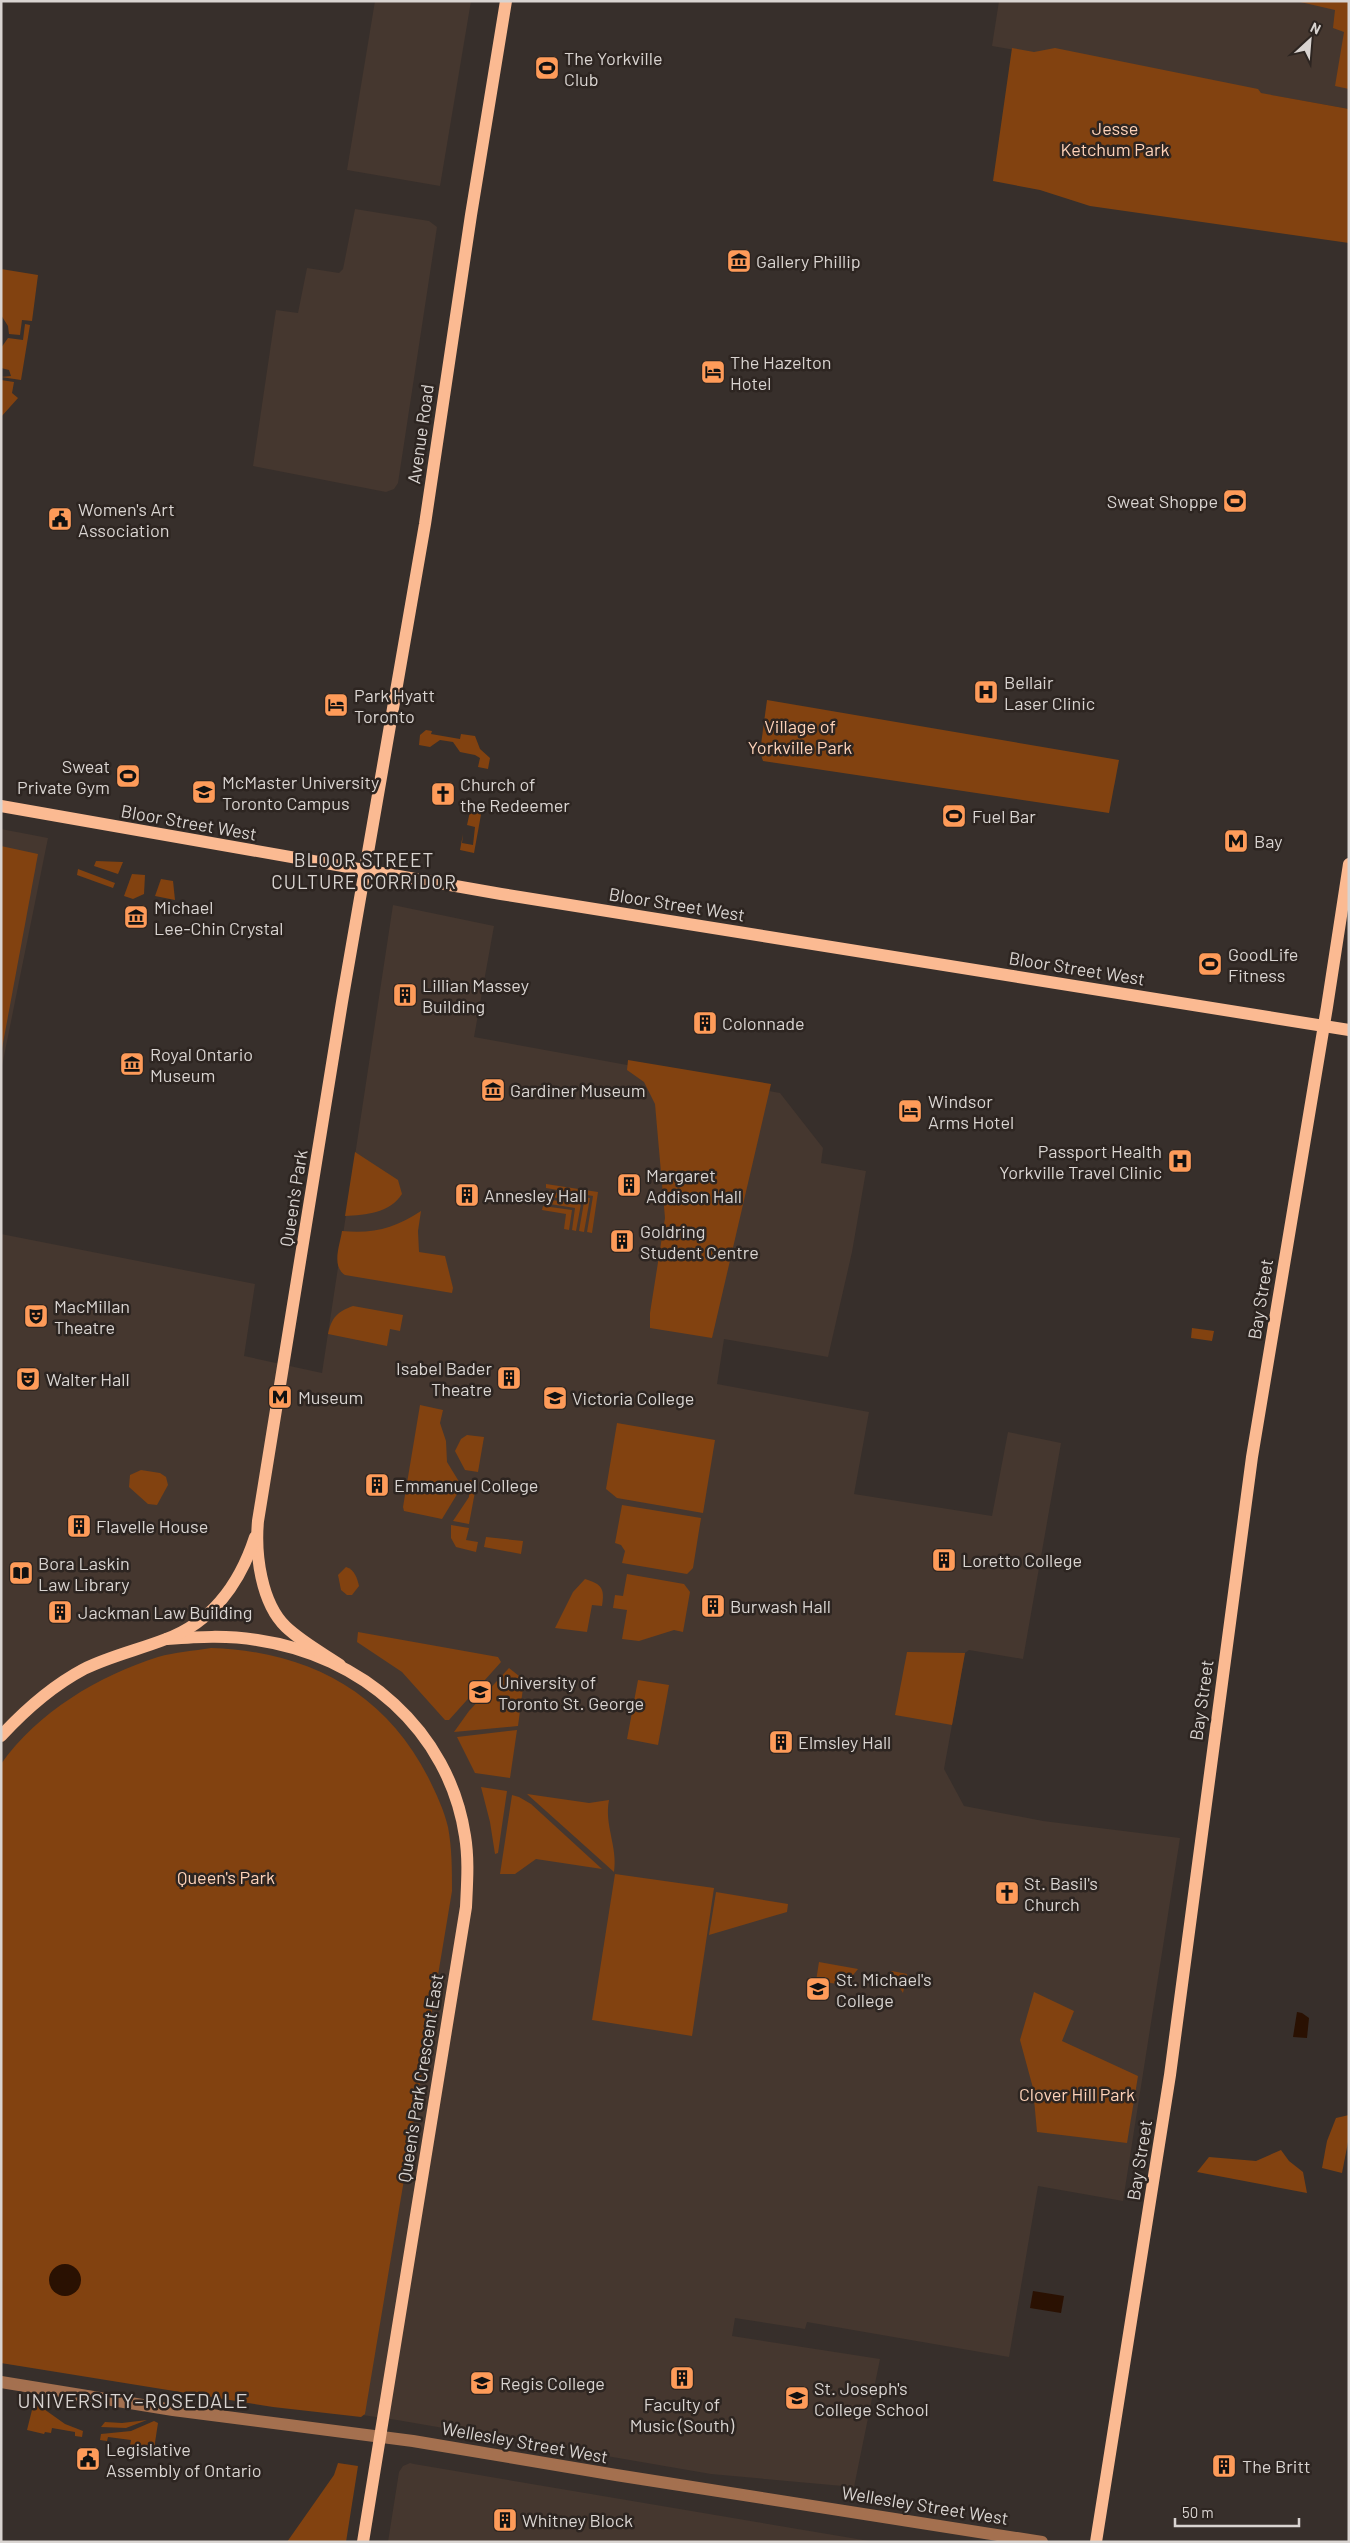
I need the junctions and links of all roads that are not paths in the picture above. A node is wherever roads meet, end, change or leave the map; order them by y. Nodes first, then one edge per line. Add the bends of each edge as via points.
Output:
1 (506, 1) edge
2 (1, 806) edge
3 (1349, 864) edge
4 (364, 870) junction
5 (1324, 1025) junction
6 (1349, 1030) edge
7 (257, 1532) junction
8 (167, 1639) junction
9 (340, 1665) junction
10 (1, 1736) edge
11 (1, 2382) edge
12 (380, 2437) junction
13 (363, 2542) edge
14 (1042, 2542) edge
15 (1096, 2542) edge

1 - 4 main road, Avenue Road via 425,524
2 - 4 main road, Bloor Street West
3 - 5 main road, Bay Street
4 - 5 main road, Bloor Street West
4 - 7 main road, Queen's Park
5 - 6 main road, Bloor Street West
5 - 15 main road, Bay Street via 1252,1457 1170,2076
7 - 8 main road, Queen's Park via 245,1564 224,1598 206,1616
7 - 9 main road, Queen's Park via 264,1582 276,1615 286,1627
8 - 9 main road via 214,1636 259,1640
8 - 10 main road via 121,1653 70,1677 38,1700
9 - 12 main road, Queen's Park Crescent East via 394,1702 436,1753 454,1791 462,1818 468,1871 466,1907
11 - 12 street, Wellesley Street West via 173,2410
12 - 13 main road, Queen's Park Crescent East
12 - 14 street, Wellesley Street West

